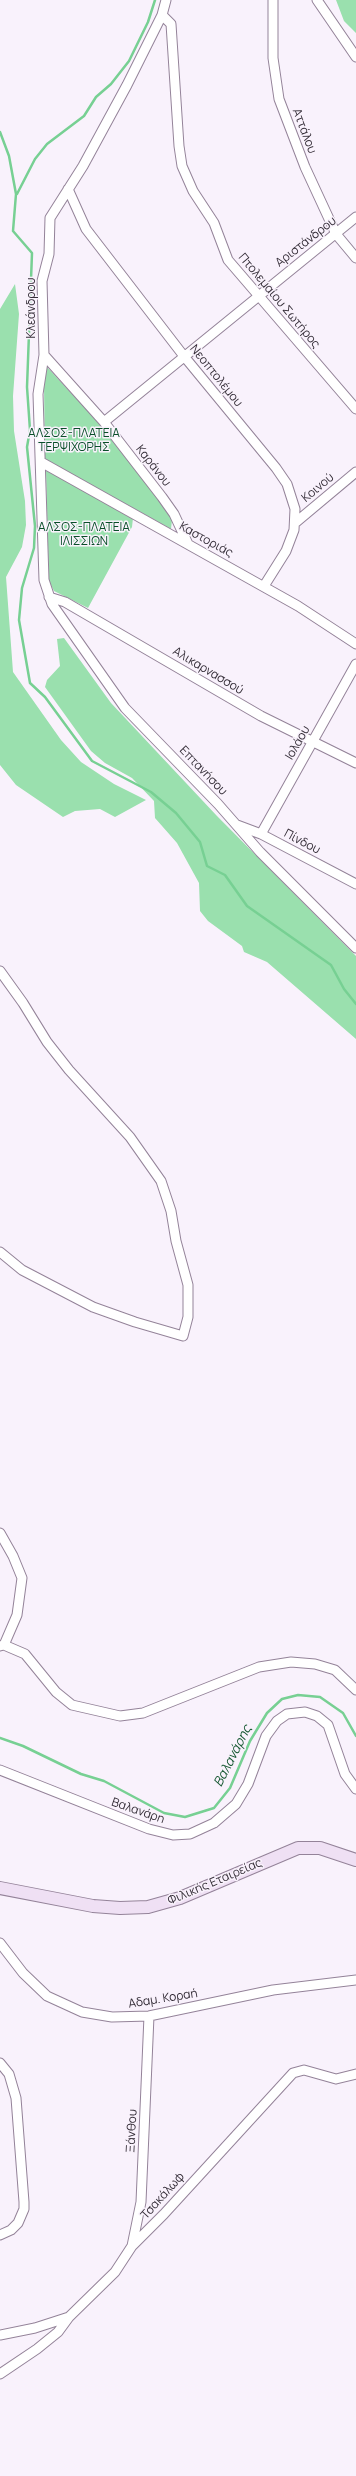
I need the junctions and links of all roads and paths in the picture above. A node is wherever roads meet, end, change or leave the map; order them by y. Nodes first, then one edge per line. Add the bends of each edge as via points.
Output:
1 (166, 0) edge
2 (273, 0) edge
3 (318, 0) edge
4 (162, 15) junction
5 (356, 57) edge
6 (68, 189) junction
7 (356, 217) edge
8 (336, 234) junction
9 (356, 258) edge
10 (258, 295) junction
11 (44, 355) junction
12 (184, 356) junction
13 (356, 409) edge
14 (104, 422) junction
15 (41, 462) junction
16 (356, 472) edge
17 (295, 523) junction
18 (188, 544) junction
19 (264, 586) junction
20 (49, 597) junction
21 (356, 644) edge
22 (356, 664) edge
23 (313, 740) junction
24 (356, 763) edge
25 (235, 825) junction
26 (261, 834) junction
27 (356, 884) edge
28 (356, 948) edge
29 (0, 971) edge
30 (0, 1252) edge
31 (0, 1533) edge
32 (2, 1645) edge
33 (356, 1690) edge
34 (0, 1770) edge
35 (356, 1790) edge
36 (356, 1860) edge
37 (0, 1888) edge
38 (0, 1943) edge
39 (356, 1980) edge
40 (149, 2016) junction
41 (0, 2063) edge
42 (356, 2074) edge
43 (0, 2235) edge
44 (132, 2246) junction
45 (69, 2317) junction
46 (0, 2335) edge
47 (0, 2374) edge

1 - 4 street, Κλεάνδρου
2 - 8 street, Αττάλου via 273,58 279,99 305,167
3 - 5 street
4 - 6 street, Κλεάνδρου via 127,85
4 - 10 street, Πτολεμαίου Σωτήρος via 171,24 177,129 182,166 193,191 214,223 228,260
6 - 11 street, Κλεάνδρου via 52,214 50,222 49,254 42,281
6 - 12 street, Νεοπτολέμου via 86,229
7 - 8 street, Αριστάνδρου
8 - 9 street, Αττάλου
8 - 10 street, Αριστάνδρου
10 - 12 street, Αριστάνδρου
10 - 13 street, Πτολεμαίου Σωτήρος
11 - 14 street, Καράνου
11 - 15 street, Κλεάνδρου via 38,394
12 - 14 street, Αριστάνδρου
12 - 17 street, Νεοπτολέμου via 283,477 293,501
14 - 18 street, Καράνου via 174,514
15 - 18 street, Καστοριάς
15 - 20 street, Κλεάνδρου via 42,570
16 - 17 street, Κοινού
17 - 19 street, Νεοπτολέμου via 290,543
18 - 19 street, Καστοριάς
19 - 21 street, Καστοριάς
20 - 23 street, Αλικαρνασσού via 66,602 261,716
20 - 25 street, Επτανήσου via 125,708
22 - 23 street, Ιολάου
23 - 24 street, Αλικαρνασσού
23 - 26 street, Ιολάου
25 - 26 street, Πίνδου
25 - 28 street, Επτανήσου
26 - 27 street, Πίνδου
29 - 30 street via 47,1042 146,1156 161,1181 171,1211 188,1285 188,1318 183,1336 93,1307 22,1270
31 - 32 street via 22,1578 22,1595 17,1615
32 - 33 street via 25,1654 56,1692 72,1705 120,1716 143,1713 259,1667 291,1662 315,1664 334,1670
34 - 35 street, Βαλανάρη via 148,1829 173,1834 190,1834 214,1823 236,1804 248,1784 266,1736 277,1721 287,1714 305,1712 317,1716 328,1726 345,1774
36 - 37 main road, Φιλικής Εταιρείας via 320,1848 298,1848 180,1898 148,1906 93,1906
38 - 40 street, Αδαμ. Κοραή via 32,1982 55,2001 77,2011 95,2015
39 - 40 street, Αδαμ. Κοραή via 273,1990
40 - 44 street, Ξάνθου via 141,2202
41 - 43 street via 9,2074 16,2098 24,2209 18,2223
42 - 44 street, Τσακάλωφ via 336,2079 306,2070 296,2071
44 - 45 street, Τσακάλωφ via 115,2272
45 - 46 street via 35,2328
45 - 47 street, Τσακάλωφ via 45,2342

